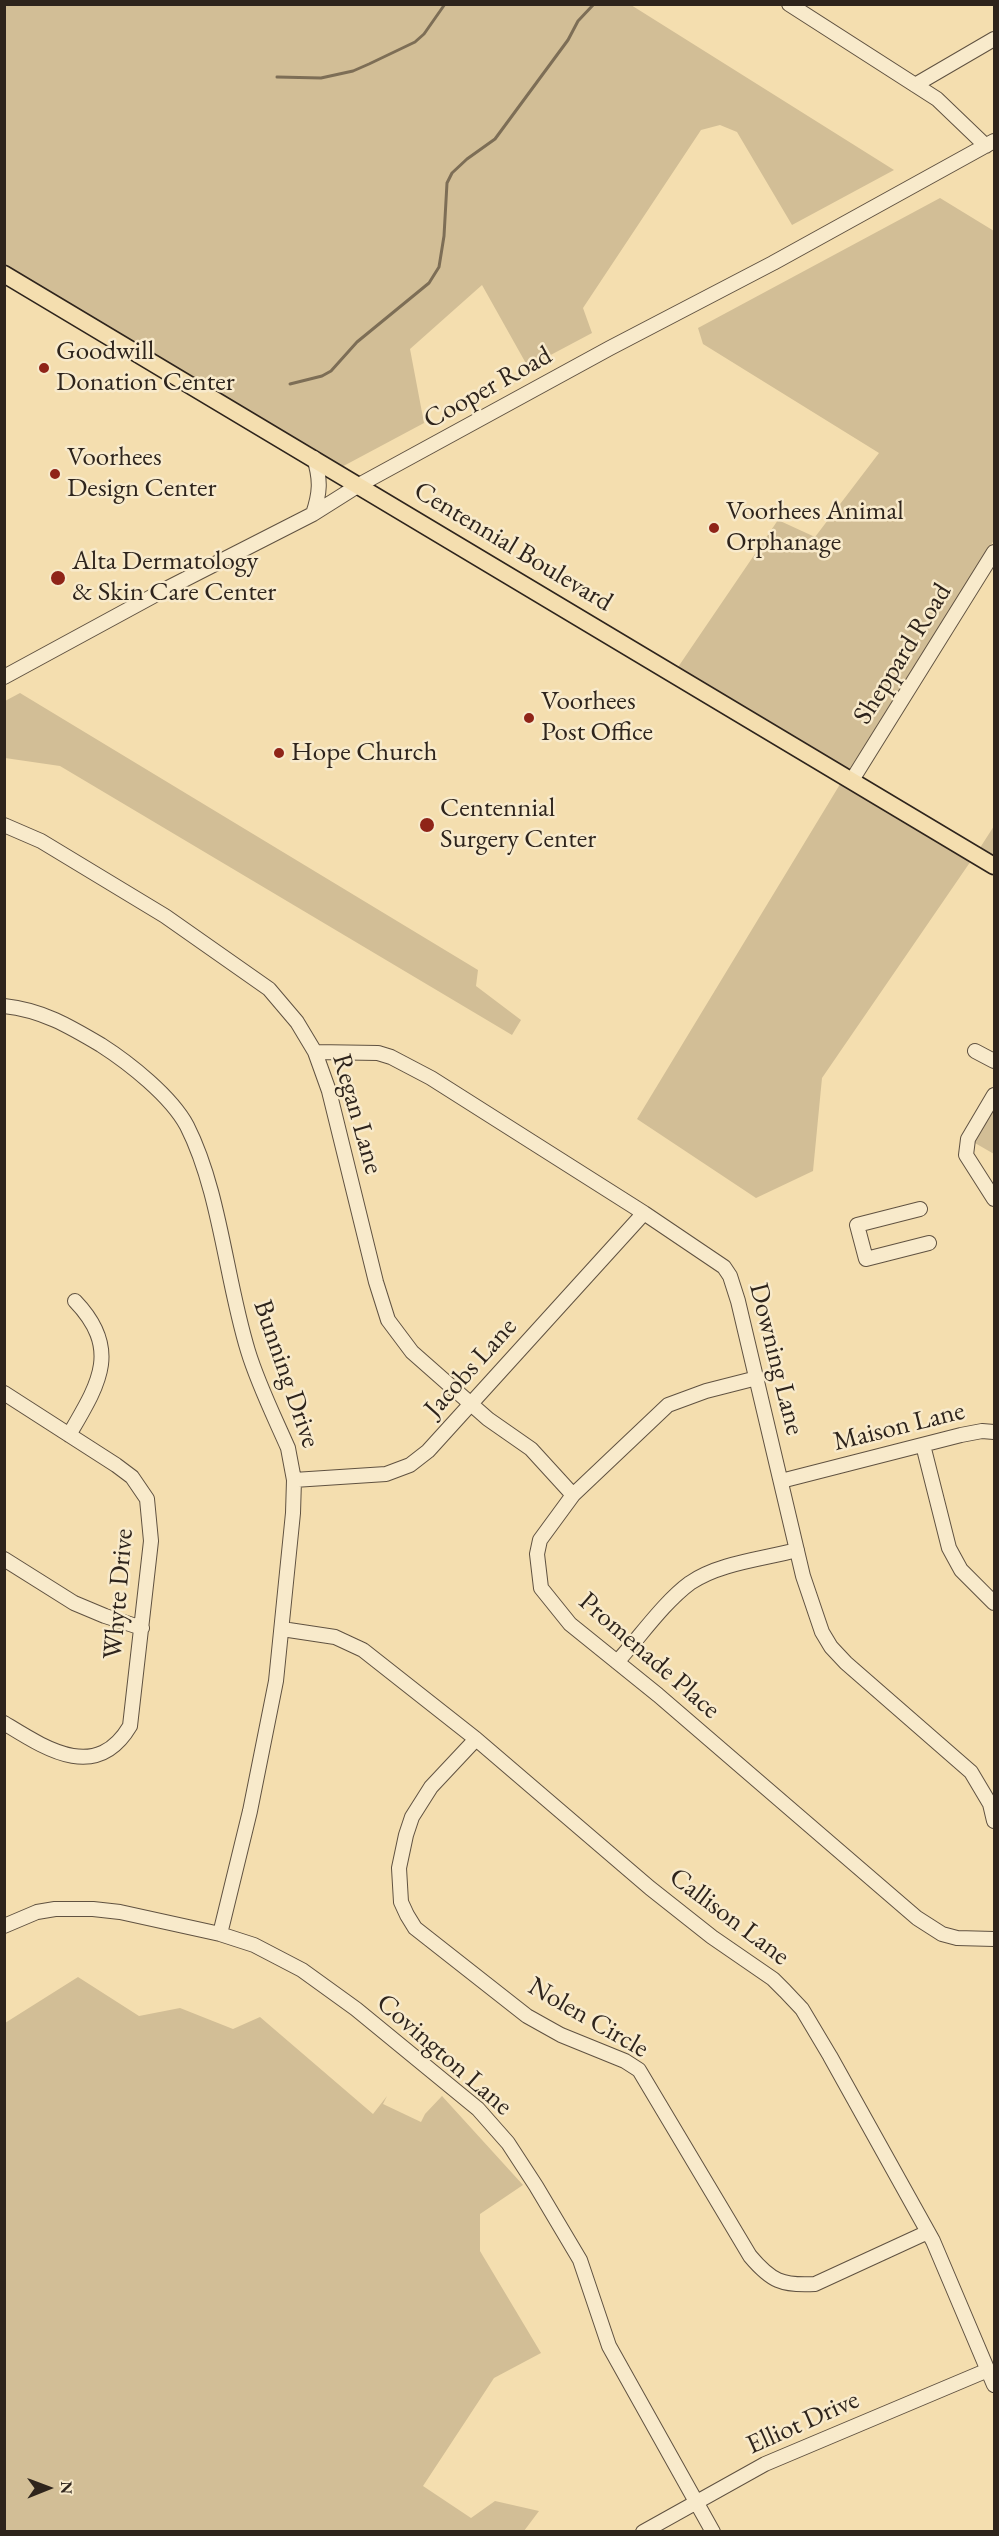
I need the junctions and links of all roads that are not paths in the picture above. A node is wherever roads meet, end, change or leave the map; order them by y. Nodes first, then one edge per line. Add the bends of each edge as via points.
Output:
1 (789, 4) edge
2 (994, 39) edge
3 (915, 85) junction
4 (990, 143) edge
5 (4, 274) edge
6 (314, 458) junction
7 (359, 485) junction
8 (313, 514) junction
9 (994, 552) edge
10 (4, 677) edge
11 (852, 780) junction
12 (4, 825) edge
13 (994, 866) edge
14 (4, 1006) edge
15 (975, 1051) dead end
16 (315, 1052) junction
17 (994, 1061) edge
18 (994, 1095) edge
19 (994, 1199) edge
20 (921, 1209) dead end
21 (645, 1213) junction
22 (928, 1243) dead end
23 (75, 1300) dead end
24 (757, 1378) junction
25 (4, 1393) edge
26 (471, 1404) junction
27 (994, 1432) edge
28 (69, 1434) junction
29 (923, 1445) junction
30 (294, 1480) junction
31 (781, 1481) junction
32 (573, 1495) junction
33 (796, 1550) junction
34 (4, 1559) edge
35 (994, 1603) edge
36 (142, 1628) junction
37 (282, 1629) junction
38 (617, 1662) junction
39 (4, 1723) edge
40 (476, 1739) junction
41 (994, 1821) edge
42 (4, 1926) edge
43 (220, 1934) junction
44 (994, 1939) edge
45 (928, 2232) junction
46 (988, 2370) junction
47 (994, 2385) edge
48 (697, 2503) junction
49 (643, 2532) edge
50 (713, 2532) edge

1 - 3 street
2 - 3 street
3 - 4 street
4 - 7 street, Cooper Road
5 - 6 main road, Centennial Boulevard
6 - 7 main road, Centennial Boulevard
6 - 8 street via 320,491
7 - 8 street, Cooper Road
7 - 11 main road, Centennial Boulevard
8 - 10 street, Cooper Road
9 - 11 street, Sheppard Road
11 - 13 main road, Centennial Boulevard
12 - 16 street, Regan Lane via 41,841 165,916 269,989 297,1022
14 - 30 street, Bunning Drive via 61,1021 108,1050 141,1073 186,1124 204,1167 247,1349 288,1448
15 - 17 street
16 - 21 street, Downing Lane via 368,1053 391,1058 431,1078
16 - 26 street, Regan Lane via 329,1091 388,1320 412,1352
18 - 19 street via 968,1139 966,1155
20 - 22 street via 857,1225 866,1259
21 - 24 street, Downing Lane via 724,1267 738,1301
21 - 26 street, Jacobs Lane
23 - 28 street via 97,1329 102,1358 93,1392
24 - 31 street, Downing Lane
24 - 32 street, Promenade Place via 706,1390 668,1405
25 - 28 street, Whyte Drive
26 - 30 street, Jacobs Lane via 410,1465 370,1476
26 - 32 street, Regan Lane via 531,1449
27 - 29 street, Maison Lane via 982,1431
28 - 36 street, Whyte Drive via 132,1477 147,1499 151,1541
29 - 31 street, Maison Lane
29 - 35 street via 949,1548 961,1570
30 - 37 street, Bunning Drive
31 - 33 street, Downing Lane
32 - 38 street, Promenade Place via 540,1540 537,1554 541,1588 570,1624
33 - 38 street via 704,1575 678,1594
33 - 41 street, Downing Lane via 822,1632 831,1647 971,1772 990,1804
34 - 36 street via 74,1603
36 - 39 street, Whyte Drive via 130,1726 108,1750 72,1757 45,1748
37 - 40 street, Callison Lane via 335,1637 363,1650
37 - 43 street, Bunning Drive via 276,1681 252,1800
38 - 44 street, Promenade Place via 917,1918 942,1934
40 - 45 street, Callison Lane via 650,1888 773,1979 791,1997 830,2056
40 - 45 street, Nolen Circle via 420,1800 406,1835 399,1868 401,1902 415,1928 527,2016 639,2070 750,2256 772,2279 794,2285 815,2284
42 - 43 street, Covington Lane via 37,1912 93,1909
43 - 48 street, Covington Lane via 254,1945 302,1970 356,2009 490,2121 536,2186 580,2260 609,2346
45 - 46 street, Callison Lane
46 - 47 street, Callison Lane
46 - 48 street, Elliot Drive via 765,2464
48 - 49 street, Elliot Drive
48 - 50 street, Covington Lane

